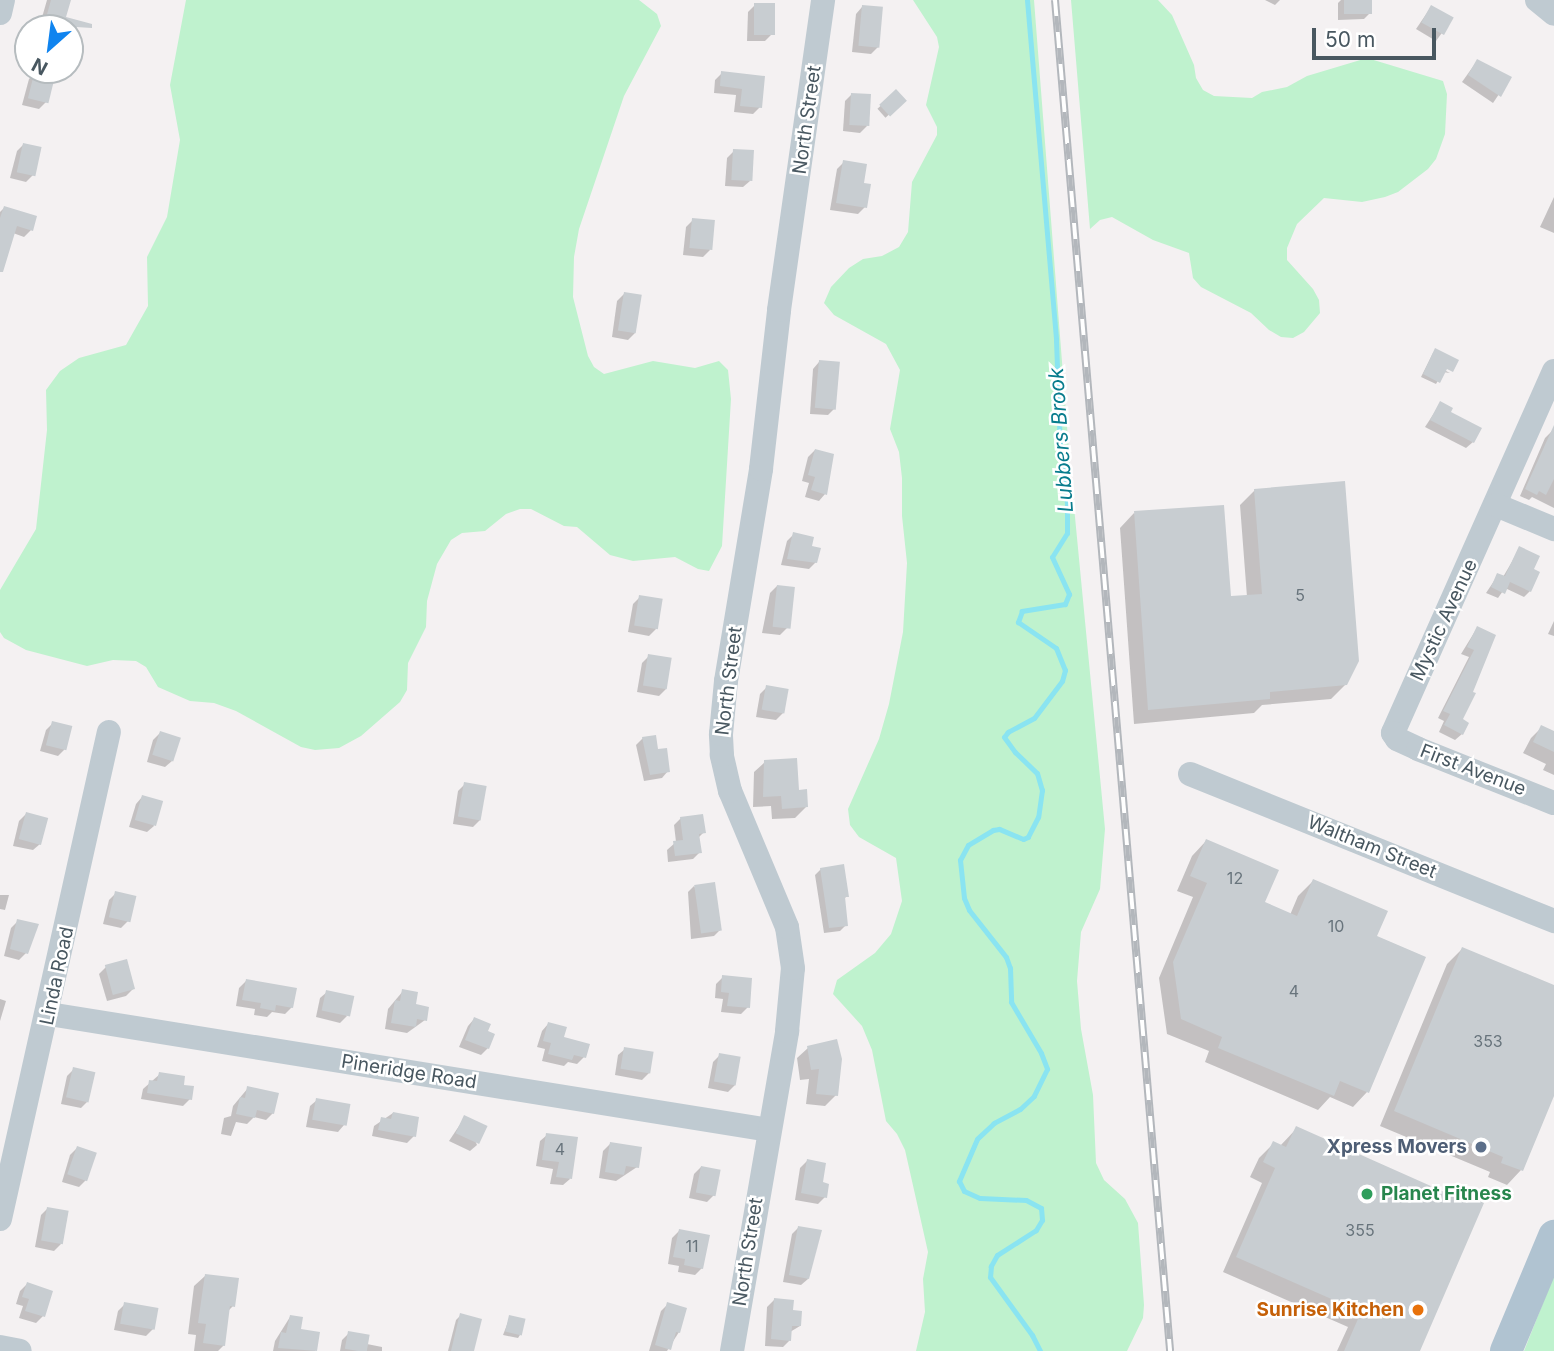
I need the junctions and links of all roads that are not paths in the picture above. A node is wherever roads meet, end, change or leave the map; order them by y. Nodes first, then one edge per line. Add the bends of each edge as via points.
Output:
1 (4, 0) edge
2 (823, 0) edge
3 (1537, 0) edge
4 (0, 13) edge
5 (1554, 14) edge
6 (1554, 372) edge
7 (1496, 505) junction
8 (1554, 529) edge
9 (109, 732) dead end
10 (1394, 736) joint
11 (1189, 774) dead end
12 (1554, 803) edge
13 (1554, 921) edge
14 (48, 1014) junction
15 (769, 1130) junction
16 (0, 1219) edge
17 (1554, 1236) edge
18 (0, 1347) edge
19 (20, 1351) edge
20 (732, 1351) edge
21 (1506, 1351) edge

1 - 4 street
2 - 15 street, North Street via 721,734 730,791 791,946 789,1011
3 - 5 street
6 - 7 street, Mystic Avenue
7 - 8 street
7 - 10 street, Mystic Avenue
9 - 14 street, Linda Road
10 - 12 street, First Avenue
11 - 13 street, Waltham Street
14 - 15 street, Pineridge Road
14 - 16 street, Linda Road
15 - 20 street, North Street
17 - 21 main road
18 - 19 street

